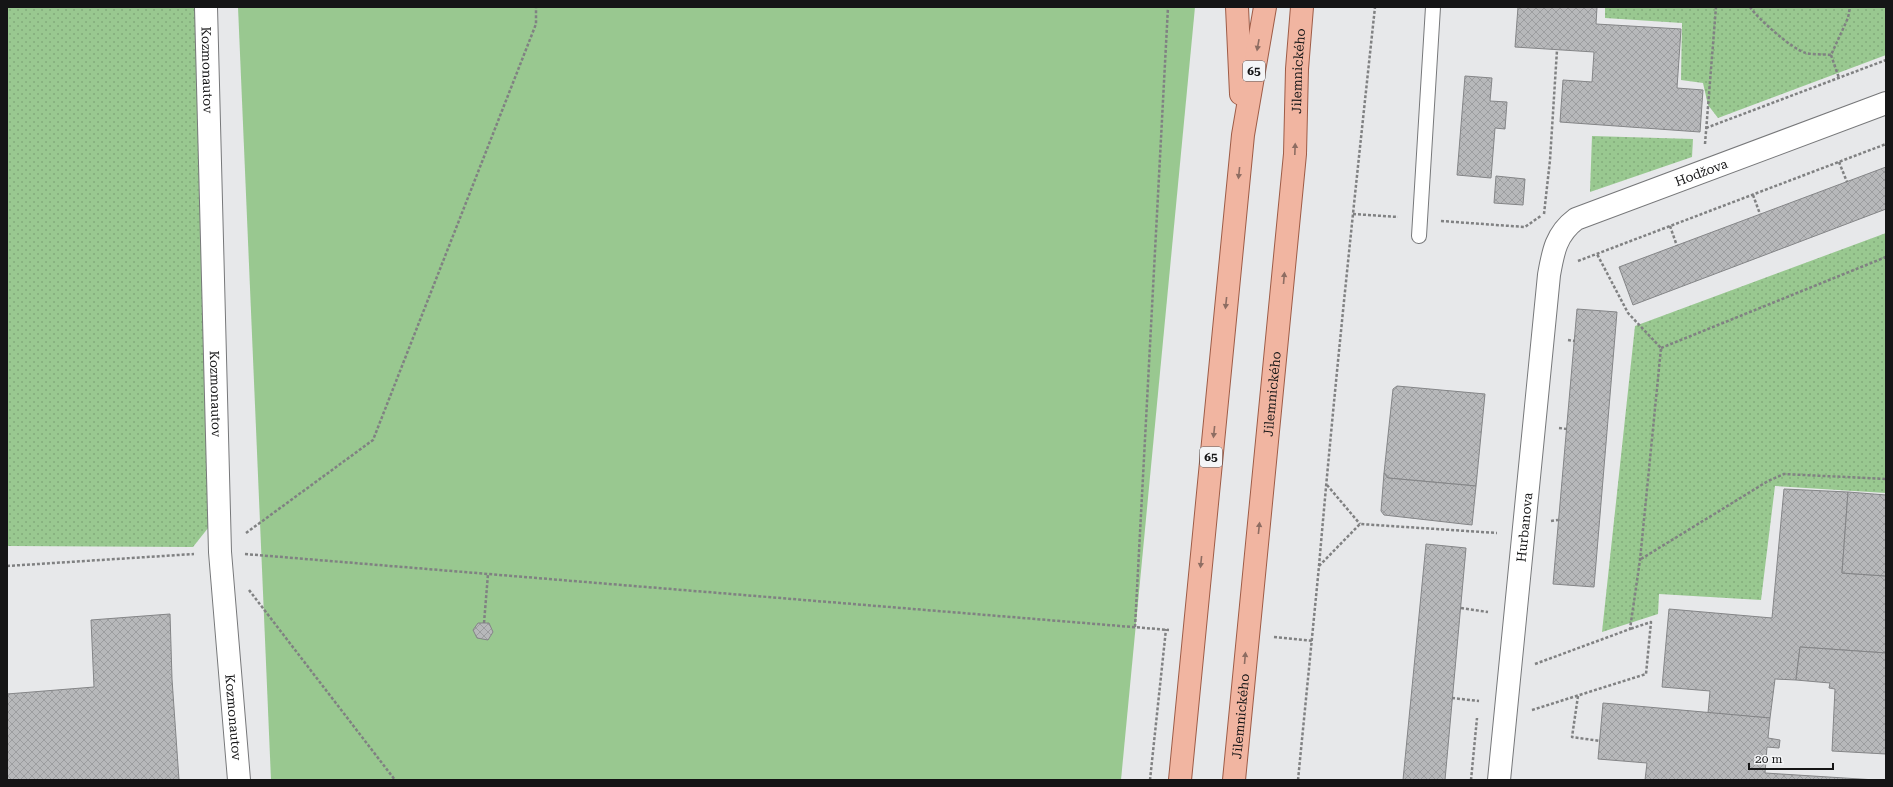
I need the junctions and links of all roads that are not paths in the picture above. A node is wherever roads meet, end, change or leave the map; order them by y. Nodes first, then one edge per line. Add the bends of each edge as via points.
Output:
1 (206, 7) edge
2 (1237, 7) edge
3 (1265, 7) edge
4 (1302, 7) edge
5 (1433, 7) edge
6 (1886, 103) edge
7 (1243, 135) junction
8 (1419, 236) dead end
9 (1549, 275) joint
10 (239, 780) edge
11 (1180, 780) edge
12 (1234, 780) edge
13 (1500, 780) edge

1 - 10 street, Kozmonautov via 220,552
2 - 7 main road, 65
3 -> 7 main road, 65
12 -> 4 main road, Jilemnického via 1295,154 1297,69
5 - 8 lane
6 - 9 street, Hodžova via 1576,220 1565,228 1558,240 1553,251
7 -> 11 main road, 65
9 - 13 street, Hurbanova

